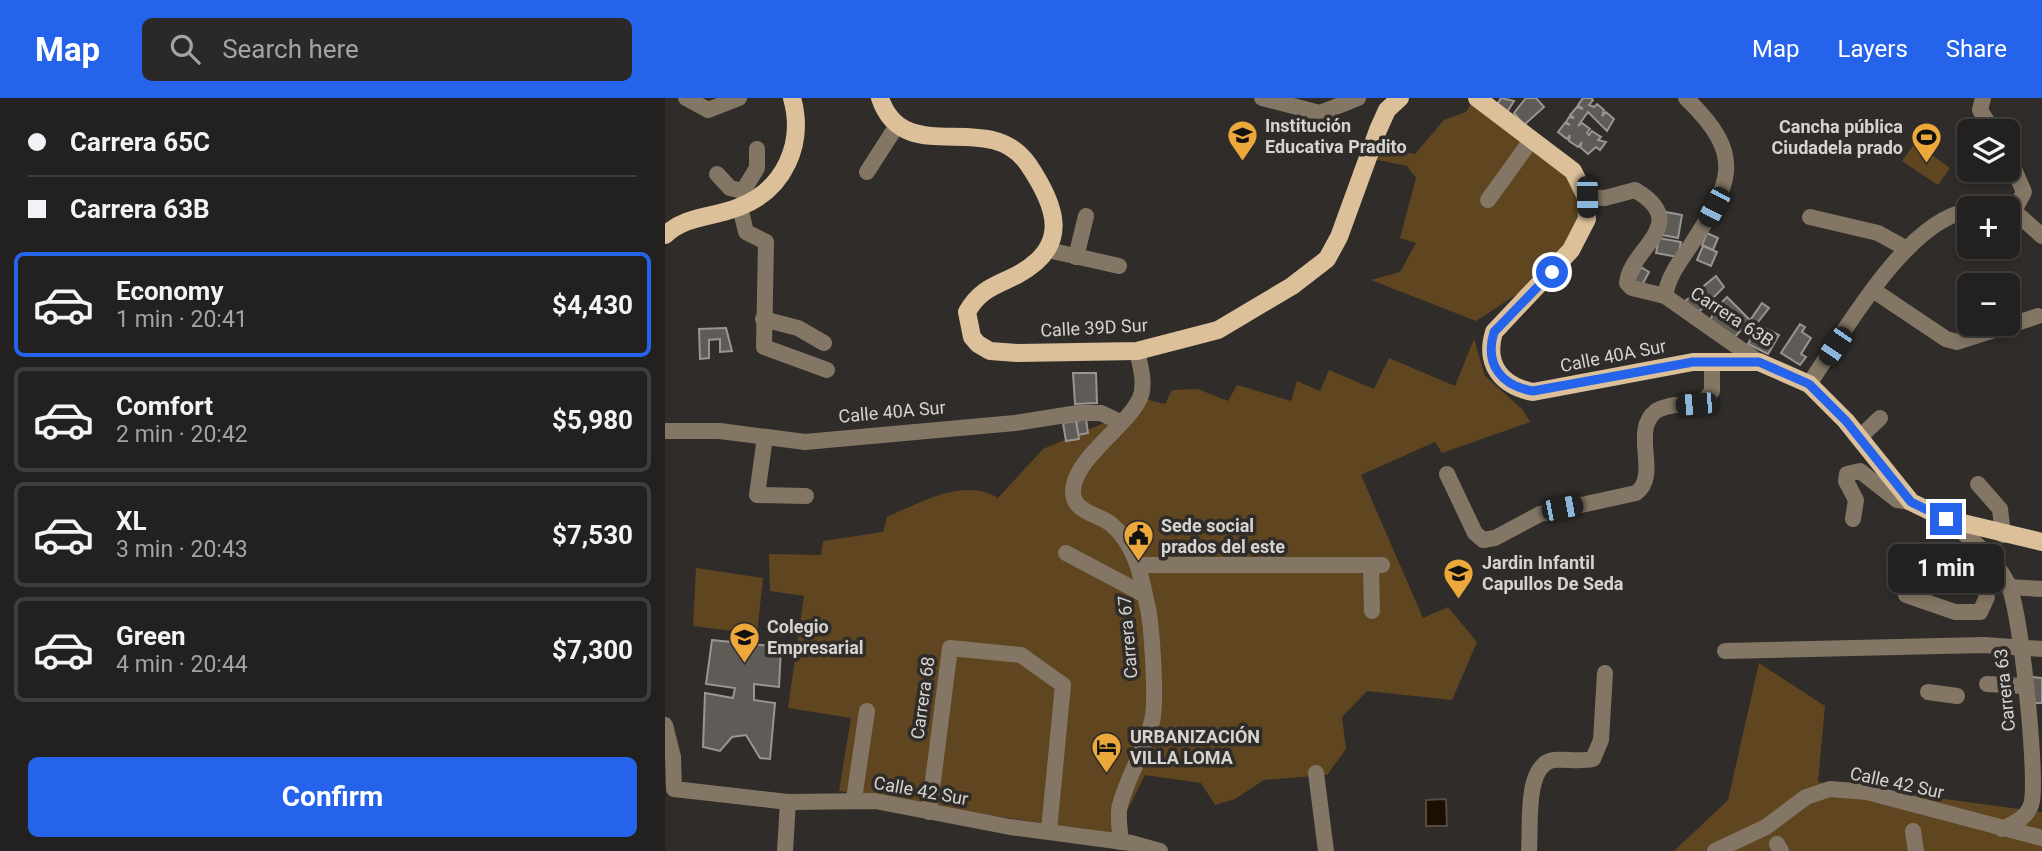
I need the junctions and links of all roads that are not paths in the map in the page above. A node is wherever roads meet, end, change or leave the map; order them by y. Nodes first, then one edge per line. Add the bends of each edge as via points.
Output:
1 (686, 98) edge
2 (739, 98) edge
3 (792, 98) edge
4 (880, 98) edge
5 (1262, 98) edge
6 (1358, 98) edge
7 (1400, 98) edge
8 (1478, 98) edge
9 (1686, 98) edge
10 (1983, 98) edge
11 (1295, 103) edge
12 (1986, 119) edge
13 (896, 127) junction
14 (1532, 139) junction
15 (757, 149) dead end
16 (867, 172) dead end
17 (717, 174) dead end
18 (2020, 182) edge
19 (1587, 197) junction
20 (2020, 197) edge
21 (744, 200) junction
22 (1488, 200) dead end
23 (1957, 212) edge
24 (1086, 216) dead end
25 (1810, 217) dead end
26 (2020, 219) edge
27 (671, 230) edge
28 (2042, 236) edge
29 (1907, 249) junction
30 (1048, 250) junction
31 (1076, 257) junction
32 (1119, 266) dead end
33 (1873, 290) junction
34 (1665, 296) junction
35 (2038, 316) dead end
36 (763, 319) junction
37 (824, 343) dead end
38 (1137, 351) junction
39 (1712, 361) junction
40 (1759, 362) junction
41 (827, 370) dead end
42 (1809, 384) junction
43 (1880, 418) dead end
44 (1120, 422) junction
45 (665, 431) edge
46 (765, 437) junction
47 (1860, 438) junction
48 (1447, 474) dead end
49 (1978, 484) dead end
50 (806, 496) dead end
51 (1911, 502) junction
52 (1853, 519) dead end
53 (1946, 519) junction
54 (2003, 535) junction
55 (1974, 542) junction
56 (2042, 542) edge
57 (1066, 553) dead end
58 (1139, 565) junction
59 (2010, 587) junction
60 (2042, 589) edge
61 (1145, 595) junction
62 (1906, 595) dead end
63 (1372, 611) dead end
64 (2021, 648) junction
65 (2042, 649) edge
66 (1725, 651) dead end
67 (1605, 673) dead end
68 (1987, 684) dead end
69 (2025, 686) junction
70 (1928, 692) dead end
71 (1957, 696) dead end
72 (867, 710) dead end
73 (2035, 715) edge
74 (665, 725) edge
75 (1316, 772) dead end
76 (2037, 783) edge
77 (854, 799) junction
78 (788, 802) junction
79 (2037, 807) edge
80 (929, 812) junction
81 (2002, 829) junction
82 (1049, 830) junction
83 (1913, 831) dead end
84 (2042, 838) edge
85 (1121, 842) junction
86 (1079, 844) edge
87 (785, 851) edge
88 (1160, 851) edge
89 (1326, 851) edge
90 (1529, 851) edge
91 (1715, 851) edge
92 (1916, 851) edge

1 - 2 street via 708,110
3 - 21 main road via 797,136 785,171 761,195
4 - 13 main road
5 - 11 street
6 - 11 street via 1319,113
7 - 38 main road, Calle 39D Sur via 1387,110 1327,259 1219,330
8 - 14 main road
9 - 34 street, Carrera 63B via 1720,136 1727,155 1727,175 1705,223 1670,277
10 - 12 street via 1980,110
13 - 16 street
13 - 30 main road via 939,137 984,137 1019,152 1052,210
14 - 19 main road via 1573,171
14 - 22 street
15 - 21 street via 757,168
17 - 21 street
18 - 20 street via 2024,192
19 - 34 street via 1605,198 1635,190 1652,202 1658,213 1652,243 1627,283
19 - 39 main road, Calle 40A Sur via 1587,219 1571,250 1494,332 1492,359 1499,373 1513,388 1533,391
21 - 27 main road
21 - 36 street via 746,232 766,242
23 - 29 street via 1931,225
24 - 31 street
25 - 29 street via 1878,233
26 - 28 street
29 - 33 street
30 - 31 street
30 - 38 main road, Calle 39D Sur via 1032,266 975,298 967,312 972,337 990,351
31 - 32 street
33 - 35 street via 1946,340 1957,342
33 - 42 street
34 - 40 street, Carrera 63B
36 - 37 street via 798,328
36 - 41 street via 762,341 768,351
38 - 44 street, Carrera 67 via 1141,396
39 - 40 main road, Calle 40A Sur
39 - 48 street via 1712,391 1705,400 1659,409 1649,419 1643,488 1636,494 1540,514 1483,540 1475,533
40 - 42 main road, Carrera 63B
42 - 47 main road, Carrera 63B
43 - 47 street
44 - 46 street, Calle 40A Sur via 1101,413 1078,413 805,442
44 - 58 street, Carrera 67 via 1077,475 1073,493 1079,508 1111,524
45 - 46 street, Calle 40A Sur
46 - 50 street via 758,495
47 - 51 main road, Carrera 63B
49 - 54 street via 2000,509
51 - 52 street via 1897,500 1854,471 1847,474 1846,481 1856,500
51 - 53 main road, Carrera 63B
53 - 54 main road, Carrera 63B
53 - 55 street, Carrera 63
54 - 56 main road, Carrera 63B
55 - 59 street, Carrera 63 via 1996,563
55 - 62 street via 1986,583 1987,597 1980,612 1955,612
57 - 61 street
58 - 61 street, Carrera 67
58 - 63 street via 1377,565
59 - 60 street
59 - 64 street, Carrera 63
61 - 85 street, Carrera 67 via 1153,717 1119,807
64 - 65 street
64 - 66 street
64 - 69 street, Carrera 63
67 - 90 street via 1601,740 1593,759 1553,760 1540,766 1533,780
68 - 69 street
69 - 73 street, Carrera 63
70 - 71 street
72 - 77 street
73 - 76 street, Carrera 63
74 - 78 street, Calle 42 Sur via 674,789
75 - 89 street
76 - 79 street, Carrera 63
77 - 78 street, Calle 42 Sur
77 - 80 street, Calle 42 Sur
78 - 87 street
79 - 81 street, Carrera 63
80 - 82 street, Calle 42 Sur
80 - 82 street, Carrera 68 via 950,648 1021,655 1063,685
81 - 84 street, Calle 42 Sur
81 - 91 street, Calle 42 Sur via 1867,792 1830,789 1806,797 1766,827
82 - 86 street, Calle 42 Sur
83 - 92 street
85 - 86 street, Calle 42 Sur
85 - 88 street, Calle 42 Sur

